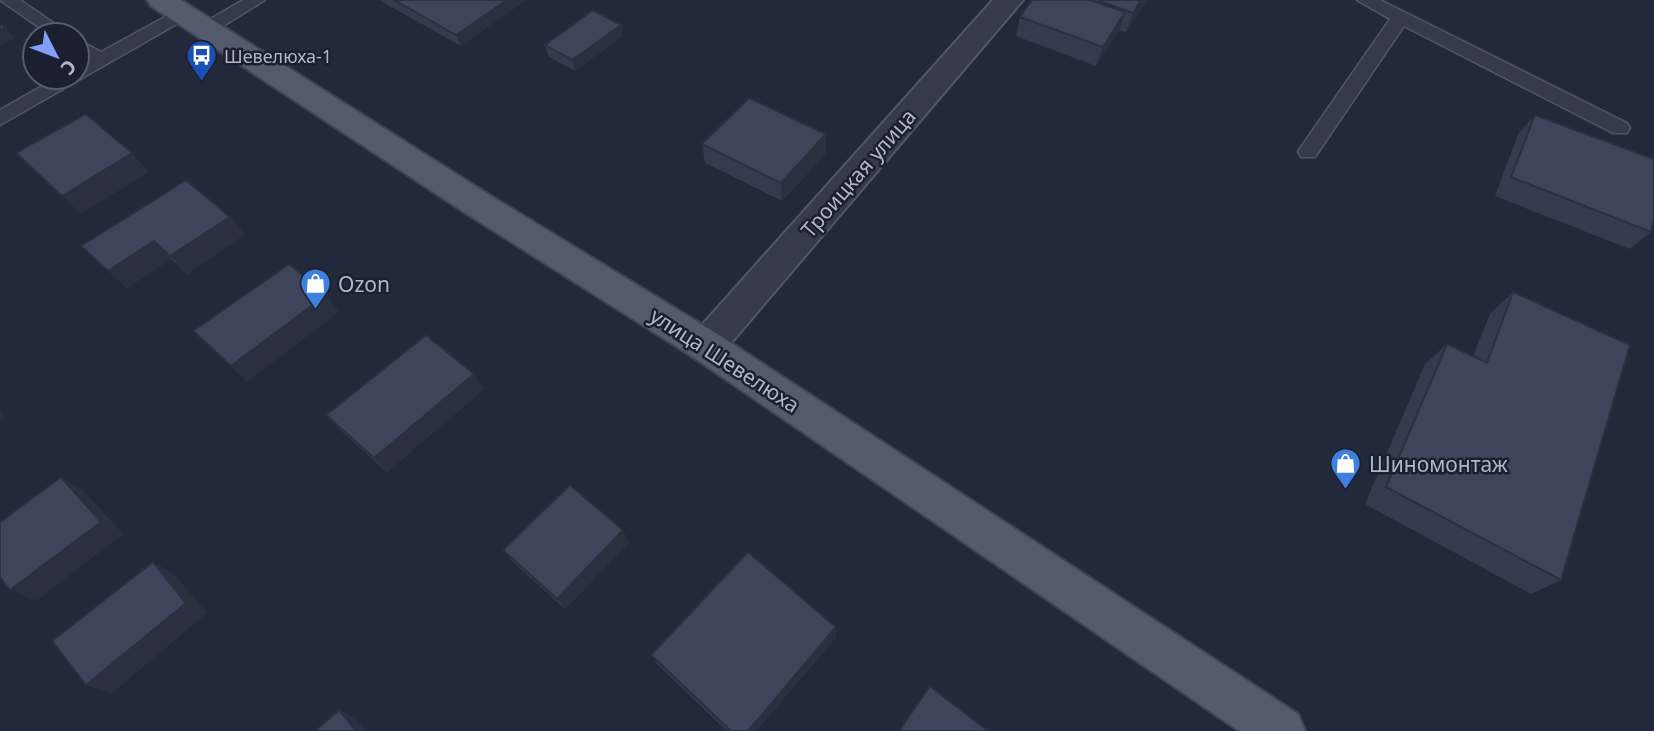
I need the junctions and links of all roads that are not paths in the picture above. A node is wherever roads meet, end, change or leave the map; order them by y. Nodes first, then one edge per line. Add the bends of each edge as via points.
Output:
1 (8, 0) edge
2 (256, 0) edge
3 (1009, 0) edge
4 (1366, 0) edge
5 (183, 14) edge
6 (1401, 17) junction
7 (40, 21) edge
8 (91, 54) edge
9 (101, 60) junction
10 (91, 66) edge
11 (47, 91) edge
12 (0, 118) edge
13 (1620, 128) dead end
14 (1308, 152) dead end
15 (706, 346) junction
16 (1255, 724) edge

1 - 7 lane
2 - 5 lane
3 - 15 street, Троицкая улица
4 - 6 lane
5 - 9 lane
5 - 15 main road, улица Шевелюха
6 - 13 lane
6 - 14 lane
8 - 9 lane
9 - 10 lane
11 - 12 lane
15 - 16 main road, улица Шевелюха

